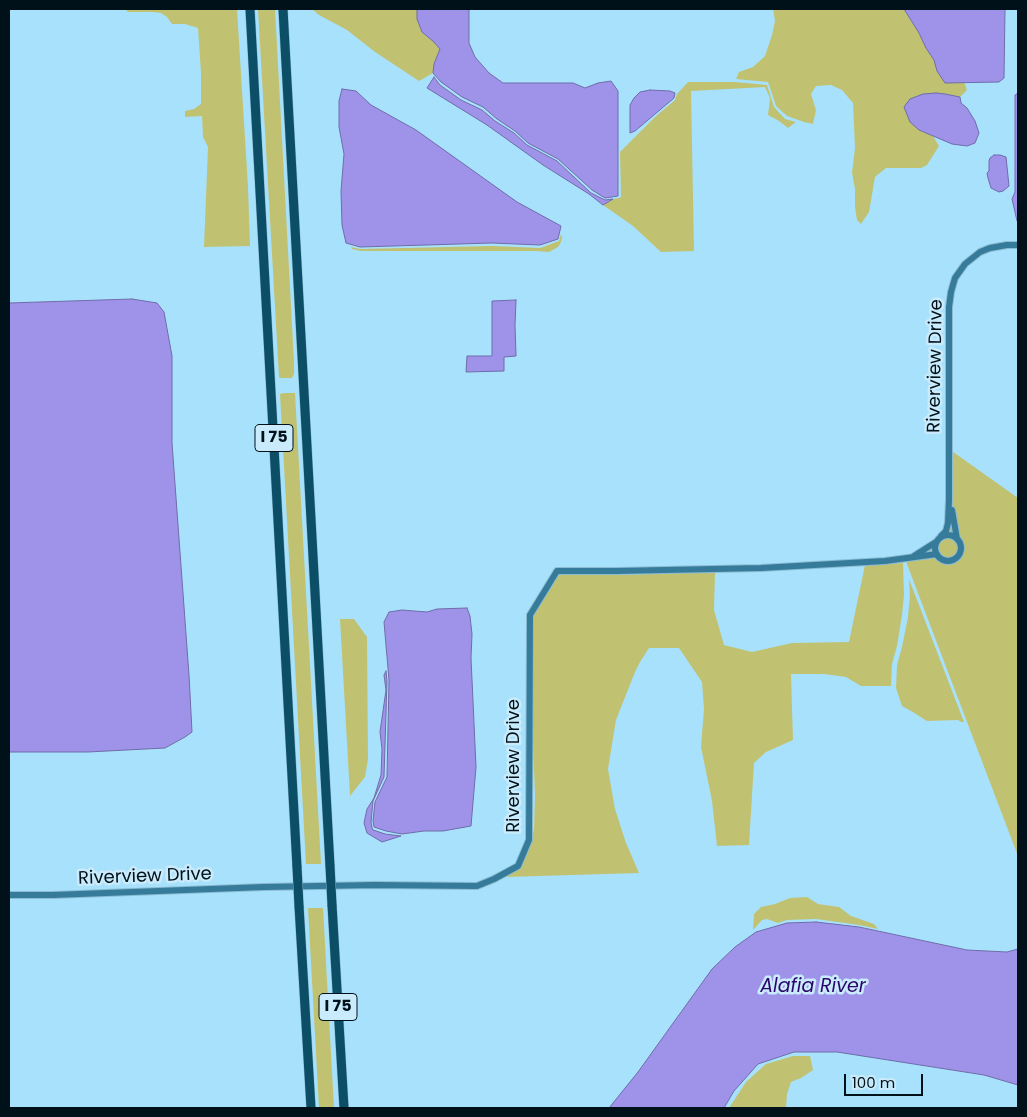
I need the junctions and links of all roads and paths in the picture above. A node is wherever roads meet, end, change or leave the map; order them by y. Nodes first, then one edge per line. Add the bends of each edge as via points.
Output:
1 (250, 9) edge
2 (283, 9) edge
3 (1018, 245) edge
4 (950, 500) junction
5 (941, 536) junction
6 (957, 539) junction
7 (936, 542) junction
8 (937, 554) junction
9 (910, 558) junction
10 (9, 895) edge
11 (312, 1108) edge
12 (344, 1108) edge

1 - 11 highway, I 75, bridge
2 - 12 highway, I 75, bridge
3 - 4 street, Riverview Drive via 998,246 980,252 965,264 955,278 951,292
4 - 5 street, Riverview Drive via 948,523
4 - 6 street, Riverview Drive
5 - 6 street via 950,535
5 - 7 street, Riverview Drive
6 - 8 street, Riverview Drive via 961,550 954,559 947,560
7 - 8 street
7 - 9 street, Riverview Drive
8 - 9 street, Riverview Drive
9 - 10 street, Riverview Drive via 761,568 557,571 530,615 529,840 518,866 477,886 264,887

